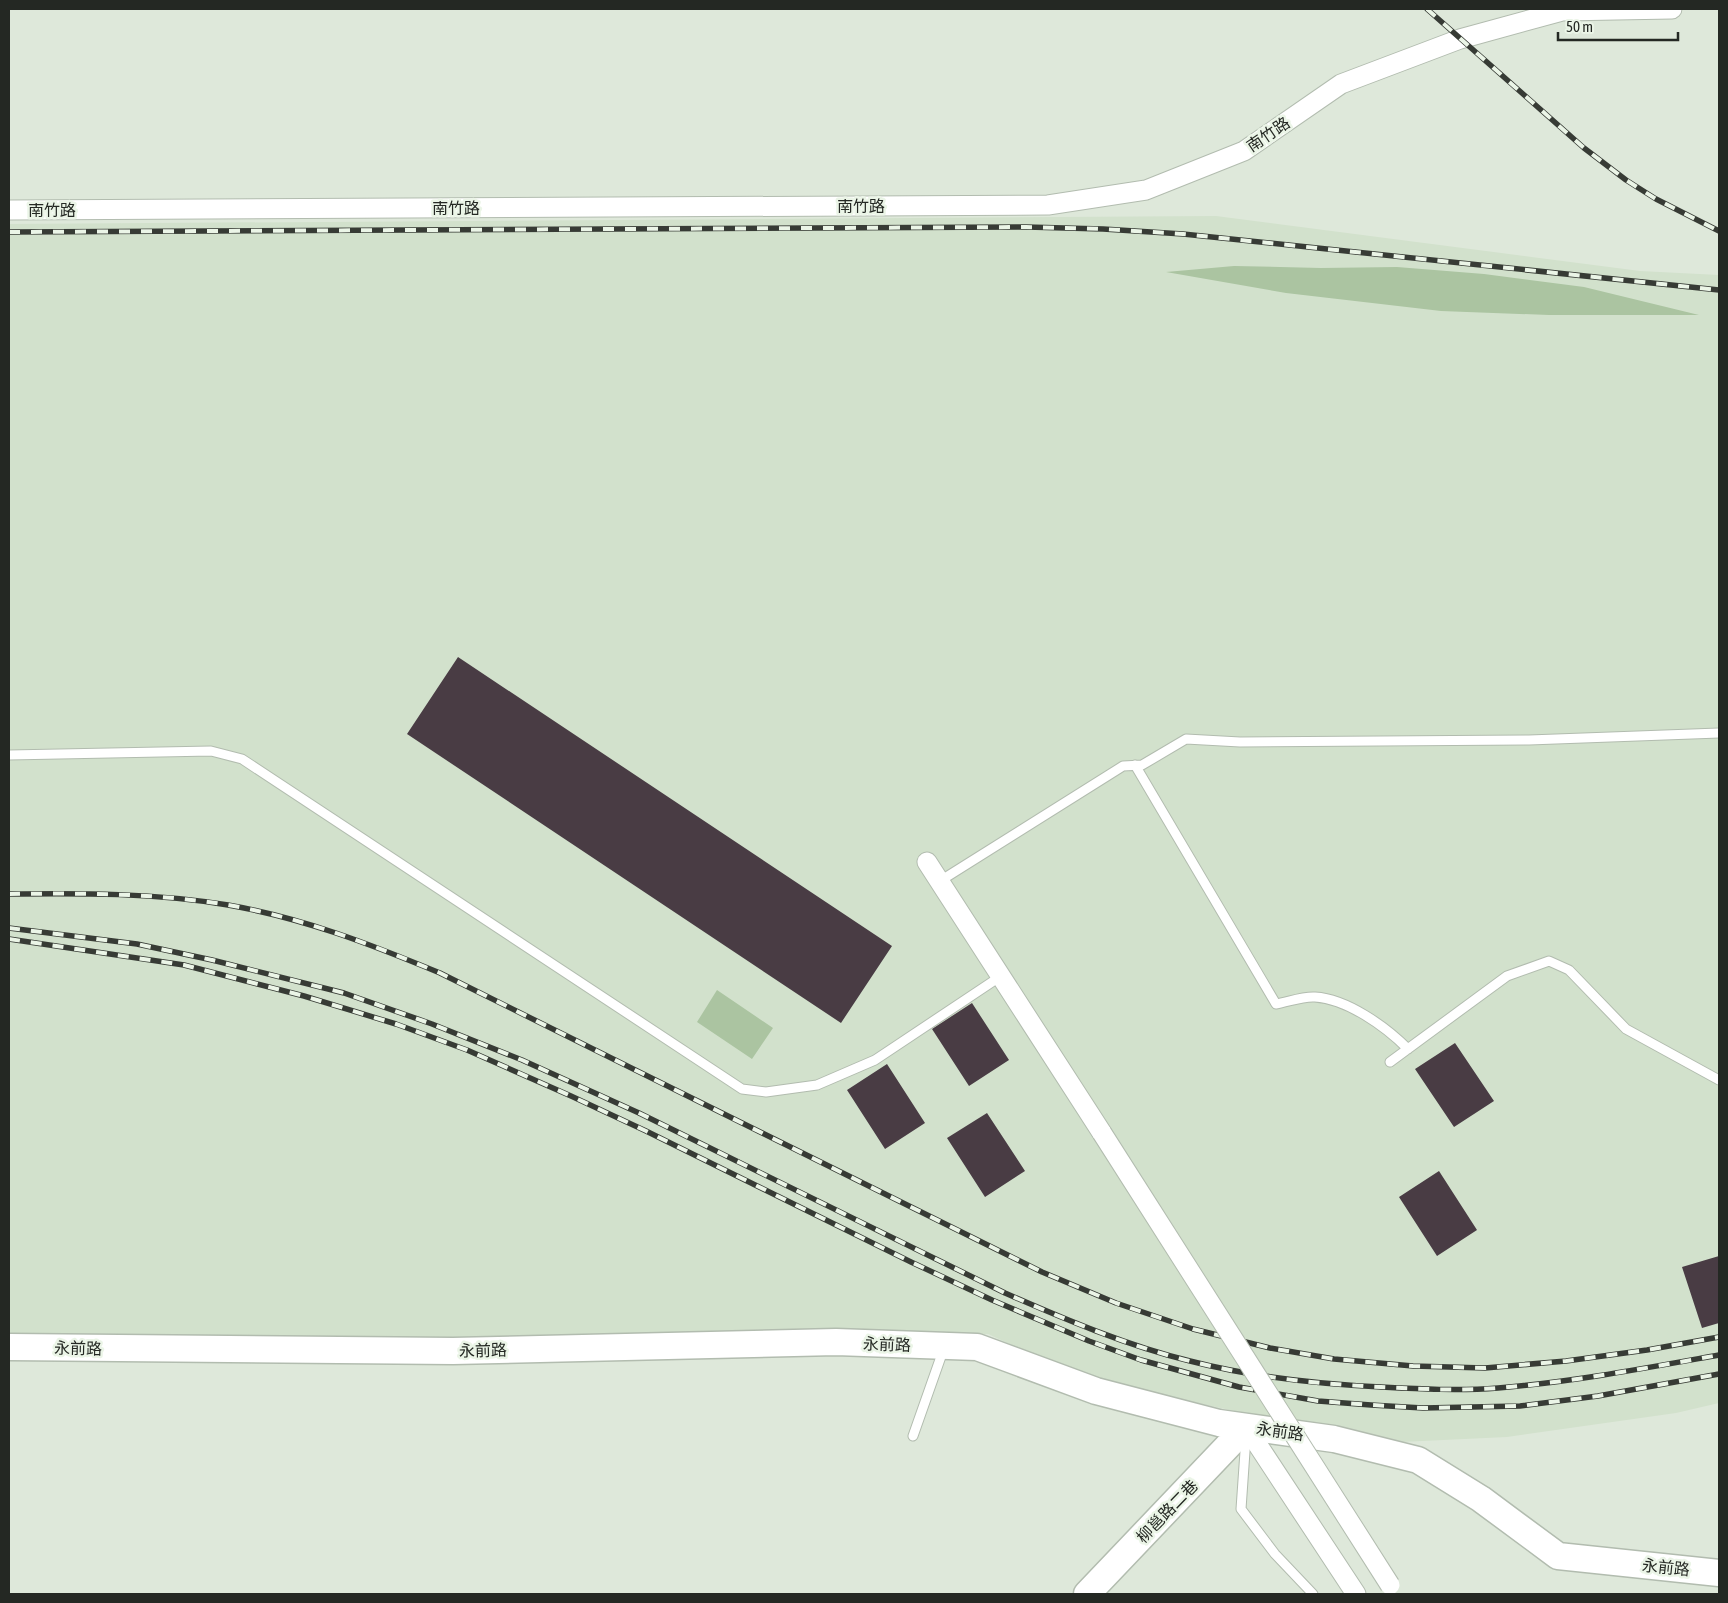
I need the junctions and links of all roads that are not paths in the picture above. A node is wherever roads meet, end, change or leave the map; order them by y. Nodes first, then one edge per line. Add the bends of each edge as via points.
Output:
1 (1672, 9) edge
2 (9, 210) edge
3 (1719, 734) edge
4 (9, 755) edge
5 (1135, 765) junction
6 (927, 862) dead end
7 (940, 881) junction
8 (1001, 976) junction
9 (1408, 1049) junction
10 (1390, 1062) dead end
11 (1719, 1080) edge
12 (945, 1346) junction
13 (9, 1347) edge
14 (1246, 1427) junction
15 (913, 1436) dead end
16 (1719, 1573) edge
17 (1393, 1590) edge
18 (1087, 1594) edge
19 (1313, 1594) edge
20 (1356, 1594) edge

1 - 2 street, 南竹路 via 1562,11 1460,39 1341,84 1244,151 1146,190 1048,205
3 - 5 lane via 1529,740 1240,742 1186,739 1142,765
4 - 8 lane via 210,751 242,759 742,1088 766,1092 817,1085 875,1060
5 - 7 lane via 1123,766
5 - 9 lane via 1276,1004 1314,997 1349,1005 1396,1036
6 - 7 street
7 - 8 street
8 - 17 street, bridge
9 - 10 lane
9 - 11 lane via 1507,976 1549,961 1570,970 1626,1030
12 - 13 street, 永前路 via 836,1342 453,1351
12 - 14 street, 永前路 via 977,1347 1096,1391
12 - 15 lane
14 - 16 street, 永前路 via 1334,1439 1418,1460 1481,1499 1558,1556
14 - 18 street, 柳邕路二巷
14 - 19 lane via 1241,1509 1275,1554
14 - 20 street

